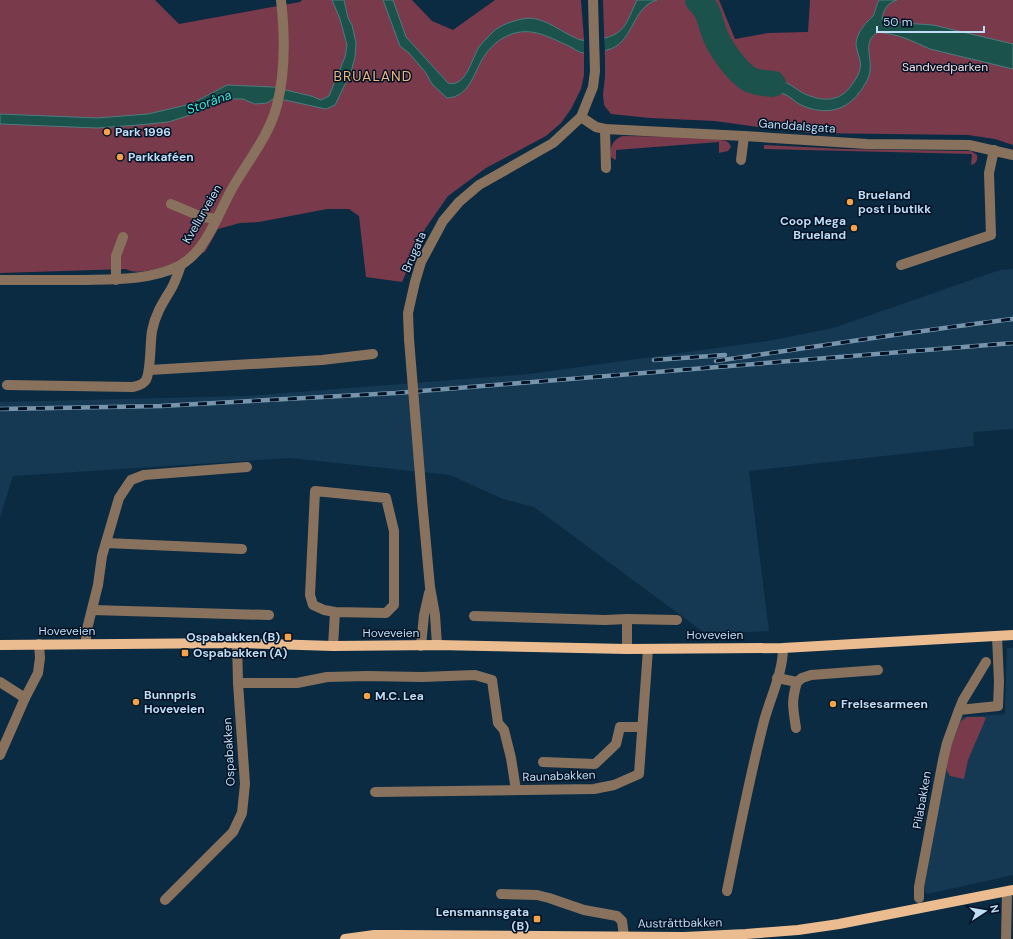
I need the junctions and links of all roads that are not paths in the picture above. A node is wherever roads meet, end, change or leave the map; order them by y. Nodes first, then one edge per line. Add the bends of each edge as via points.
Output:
1 (281, 0) edge
2 (593, 0) edge
3 (581, 117) junction
4 (605, 129) junction
5 (744, 136) junction
6 (994, 150) junction
7 (1013, 155) edge
8 (741, 160) dead end
9 (606, 168) dead end
10 (171, 204) dead end
11 (217, 219) junction
12 (123, 237) dead end
13 (181, 265) junction
14 (901, 265) dead end
15 (0, 280) edge
16 (116, 280) junction
17 (373, 354) dead end
18 (149, 370) junction
19 (7, 385) dead end
20 (247, 467) dead end
21 (106, 543) junction
22 (242, 549) dead end
23 (430, 587) junction
24 (92, 610) junction
25 (335, 612) junction
26 (269, 615) dead end
27 (474, 616) dead end
28 (627, 619) junction
29 (677, 620) dead end
30 (1013, 635) edge
31 (997, 636) junction
32 (237, 643) junction
33 (39, 644) junction
34 (86, 644) junction
35 (0, 645) edge
36 (437, 645) junction
37 (333, 646) junction
38 (421, 646) junction
39 (782, 648) junction
40 (627, 649) junction
41 (648, 649) junction
42 (986, 662) dead end
43 (878, 670) dead end
44 (778, 678) junction
45 (0, 682) edge
46 (797, 682) junction
47 (238, 683) junction
48 (25, 698) junction
49 (959, 710) junction
50 (642, 727) junction
51 (796, 728) dead end
52 (0, 755) edge
53 (543, 762) dead end
54 (516, 790) junction
55 (376, 792) dead end
56 (727, 891) dead end
57 (1010, 891) edge
58 (502, 894) dead end
59 (918, 898) dead end
60 (164, 900) dead end
61 (624, 936) junction
62 (471, 937) edge
63 (568, 938) edge
64 (684, 938) edge
65 (348, 939) edge
66 (1006, 939) edge

1 - 11 street, Kvellurveien via 285,54 278,101 267,130 232,188
2 - 3 street, Brugata via 593,87
3 - 4 street, Ganddalsgata via 596,127
3 - 23 street, Brugata, bridge via 553,143 479,185 459,202 444,221 421,262 414,282 408,314 409,339
4 - 5 street, Ganddalsgata
4 - 9 street
5 - 6 street, Ganddalsgata via 867,144 969,145
5 - 8 street
6 - 7 street, Ganddalsgata
6 - 14 street via 989,173 991,235
10 - 11 street via 202,217
11 - 13 street, Kvellurveien via 198,250
12 - 16 street via 116,256
13 - 16 street, Kvellurveien via 158,274
13 - 18 street via 154,320
15 - 16 street, Kvellurveien
17 - 18 street via 322,360
18 - 19 street via 146,380 133,387
20 - 21 street via 144,475 131,480 119,498
21 - 22 street
21 - 24 street
23 - 36 street, Brugata
23 - 38 street, Brugata
24 - 26 street
24 - 34 street
25 - 25 street via 313,605 310,595 315,490 386,498 394,531 394,605 386,613
25 - 37 street
27 - 28 street
28 - 29 street
28 - 40 street
30 - 31 main road, Hoveveien
31 - 39 main road, Hoveveien
31 - 49 street via 998,706
32 - 34 main road, Hoveveien
32 - 37 main road, Hoveveien
32 - 47 street, Ospabakken
33 - 34 main road, Hoveveien
33 - 35 main road, Hoveveien
33 - 48 street via 38,673
36 - 38 main road, Hoveveien
36 - 40 main road, Hoveveien
37 - 38 main road, Hoveveien
39 - 41 main road, Hoveveien
39 - 44 street via 783,658
40 - 41 main road, Hoveveien
41 - 50 street, Raunabakken
42 - 49 street, Pilabakken
43 - 46 street via 811,675
44 - 46 street
44 - 56 street via 749,780
45 - 48 street
46 - 51 street via 792,707
47 - 54 street via 297,683 327,677 367,676 475,676 492,680 498,723 504,730
47 - 60 street, Ospabakken via 246,784 242,813 233,832
48 - 52 street
49 - 59 street, Pilabakken via 946,743
50 - 53 street via 620,727 616,744 595,764
50 - 54 street, Raunabakken via 639,774 614,785 594,789
54 - 55 street, Raunabakken
57 - 64 main road, Austråttbakken via 798,930
57 - 66 street
58 - 61 street via 537,895 584,910 617,916 622,921
61 - 63 main road, Austråttbakken
61 - 64 main road, Austråttbakken
62 - 63 main road, Austråttbakken
62 - 65 main road, Austråttbakken via 398,935

